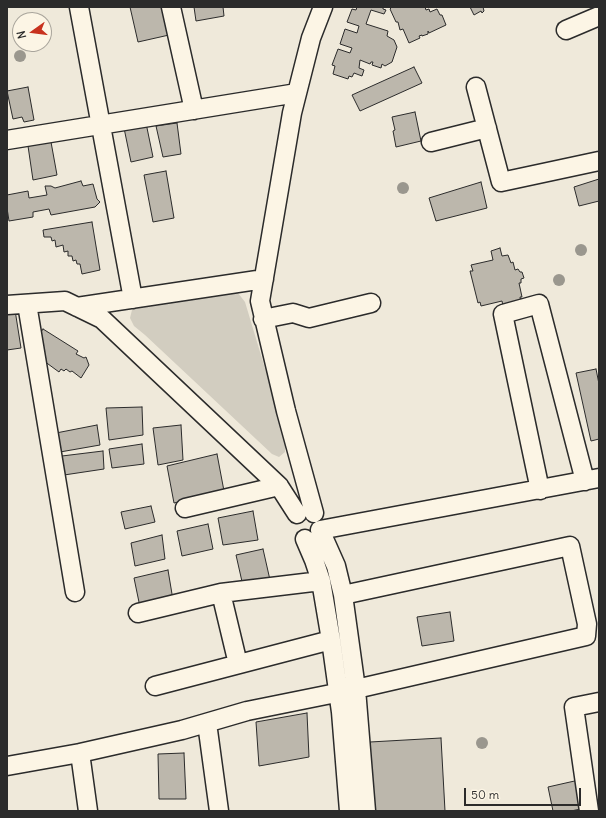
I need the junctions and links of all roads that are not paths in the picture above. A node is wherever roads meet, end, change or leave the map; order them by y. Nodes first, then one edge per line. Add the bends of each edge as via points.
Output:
1 (79, 7) edge
2 (171, 7) edge
3 (323, 7) edge
4 (599, 16) edge
5 (566, 30) dead end
6 (476, 87) dead end
7 (297, 93) junction
8 (194, 110) junction
9 (102, 125) junction
10 (487, 128) junction
11 (7, 140) edge
12 (431, 142) dead end
13 (599, 161) edge
14 (264, 279) junction
15 (133, 299) junction
16 (372, 303) dead end
17 (27, 304) junction
18 (7, 305) edge
19 (77, 307) junction
20 (263, 319) junction
21 (592, 480) edge
22 (279, 486) junction
23 (540, 490) junction
24 (185, 508) dead end
25 (306, 514) junction
26 (320, 530) junction
27 (305, 540) junction
28 (321, 581) junction
29 (75, 592) dead end
30 (221, 593) junction
31 (343, 595) junction
32 (138, 613) dead end
33 (331, 640) junction
34 (238, 664) junction
35 (155, 686) dead end
36 (356, 689) junction
37 (338, 692) junction
38 (599, 702) edge
39 (207, 723) junction
40 (80, 753) junction
41 (7, 766) edge
42 (88, 811) edge
43 (219, 811) edge
44 (350, 811) edge
45 (366, 811) edge
46 (589, 811) edge

1 - 9 street
2 - 8 street
3 - 7 street via 311,38
4 - 5 street
6 - 10 street
7 - 8 street
7 - 14 street
8 - 9 street
9 - 11 street
9 - 15 street
10 - 12 street
10 - 13 street via 501,182
14 - 15 street
14 - 20 street via 260,301
15 - 19 street
16 - 20 street via 309,318 293,313
17 - 18 street
17 - 19 street via 65,301
17 - 29 street
19 - 22 street via 102,319
20 - 25 street via 286,411
21 - 23 street
21 - 23 street via 539,304 503,314
22 - 24 street
22 - 25 street
23 - 26 street
25 - 26 street via 320,521
25 - 27 street via 292,522 293,532
26 - 27 street via 314,538
26 - 31 street via 336,566
27 - 28 street
28 - 30 street
28 - 33 street
30 - 32 street
30 - 34 street
31 - 36 street
31 - 36 street via 570,546 587,624 586,636
33 - 34 street
33 - 37 street
34 - 35 street
36 - 37 street
36 - 45 street
37 - 39 street
37 - 44 street
38 - 46 street via 574,707
39 - 40 street
39 - 43 street
40 - 41 street
40 - 42 street

